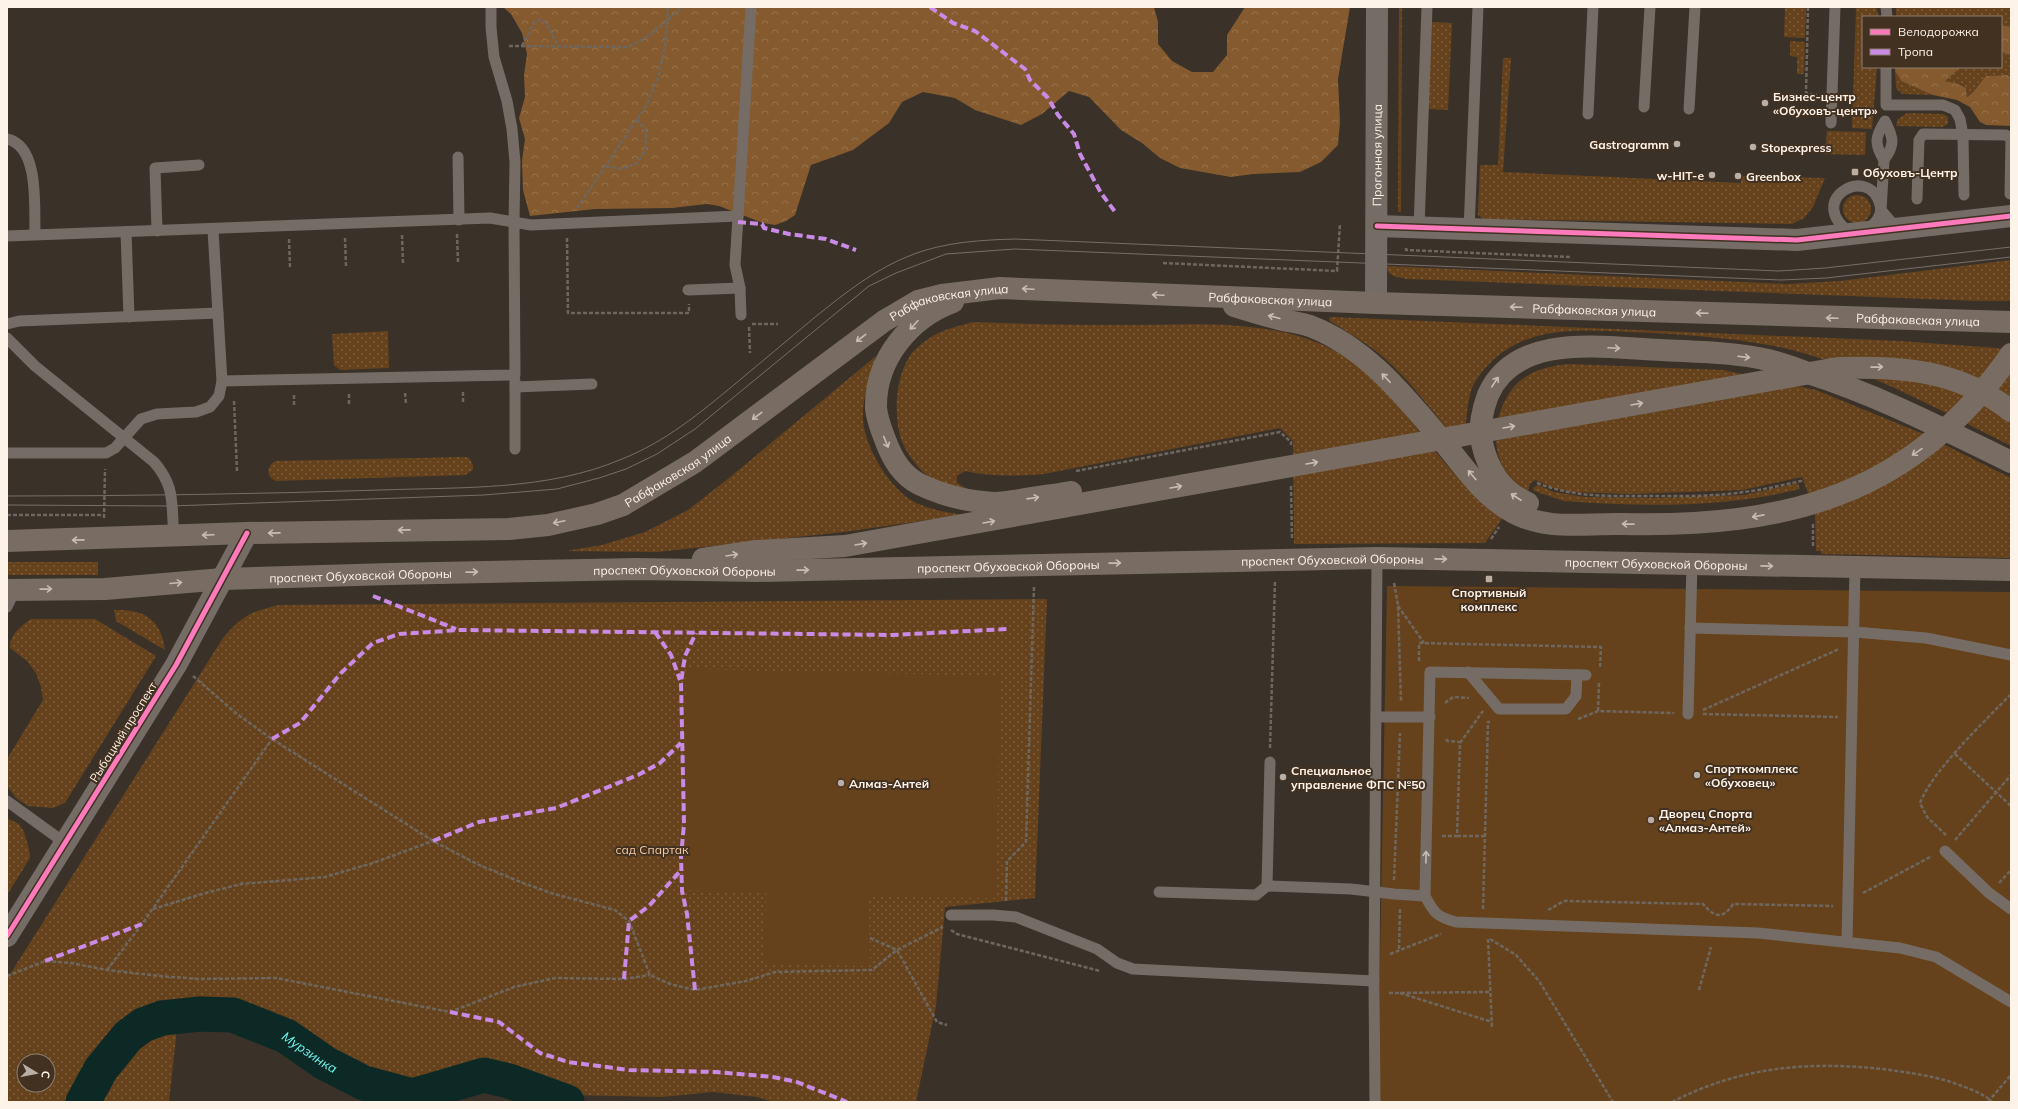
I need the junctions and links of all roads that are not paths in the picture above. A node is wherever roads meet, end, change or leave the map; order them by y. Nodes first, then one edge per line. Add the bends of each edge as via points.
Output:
1 (491, 7) edge
2 (752, 7) edge
3 (1377, 7) edge
4 (1427, 7) edge
5 (1478, 7) edge
6 (1593, 7) edge
7 (1650, 7) edge
8 (1695, 7) edge
9 (1834, 7) edge
10 (1886, 68) edge
11 (1886, 105) junction
12 (1644, 107) dead end
13 (1689, 109) dead end
14 (1588, 114) dead end
15 (1831, 123) dead end
16 (1963, 135) junction
17 (7, 139) edge
18 (458, 158) dead end
19 (199, 165) dead end
20 (2010, 194) edge
21 (1964, 196) dead end
22 (1917, 199) dead end
23 (1881, 210) junction
24 (1834, 214) junction
25 (738, 216) junction
26 (2011, 216) edge
27 (458, 220) junction
28 (514, 222) junction
29 (1377, 226) junction
30 (1905, 227) junction
31 (1419, 228) junction
32 (213, 230) junction
33 (1469, 230) junction
34 (157, 231) junction
35 (126, 232) junction
36 (1858, 233) junction
37 (35, 234) junction
38 (7, 236) edge
39 (1818, 237) junction
40 (740, 288) junction
41 (1000, 288) junction
42 (688, 290) road end
43 (1197, 296) junction
44 (1376, 303) junction
45 (218, 313) junction
46 (741, 315) road end
47 (129, 318) junction
48 (2011, 322) edge
49 (1988, 323) junction
50 (7, 324) edge
51 (2011, 327) edge
52 (7, 338) edge
53 (2011, 354) edge
54 (515, 375) junction
55 (228, 381) junction
56 (592, 384) dead end
57 (515, 387) junction
58 (2011, 411) edge
59 (125, 438) junction
60 (515, 449) dead end
61 (7, 453) edge
62 (2011, 462) edge
63 (1138, 494) junction
64 (1592, 523) junction
65 (247, 533) junction
66 (174, 536) junction
67 (7, 541) edge
68 (1377, 558) junction
69 (1692, 564) junction
70 (1855, 567) junction
71 (638, 569) junction
72 (2011, 570) edge
73 (223, 579) junction
74 (10, 595) edge
75 (1690, 628) junction
76 (1854, 637) junction
77 (2011, 655) edge
78 (1468, 672) junction
79 (1692, 714) road end
80 (1430, 716) junction
81 (1376, 717) junction
82 (1270, 762) road end
83 (7, 801) edge
84 (65, 843) junction
85 (1945, 851) road end
86 (1267, 886) junction
87 (1375, 891) junction
88 (1159, 892) dead end
89 (1425, 896) junction
90 (2011, 909) edge
91 (951, 915) road end
92 (7, 936) edge
93 (1847, 942) junction
94 (1374, 981) junction
95 (2011, 1002) edge
96 (1375, 1102) edge

1 - 28 lane via 492,46 512,129 515,162
2 - 25 lane
3 - 29 street, Прогонная улица
4 - 31 lane
5 - 33 lane
6 - 14 lane
7 - 12 lane
8 - 13 lane
9 - 15 lane
10 - 11 lane
11 - 16 lane via 1943,105 1955,110 1960,119
11 - 23 lane via 1885,122 1892,135 1892,143 1891,150 1884,160
16 - 20 lane via 2006,135 2010,139
16 - 21 lane
16 - 22 lane via 1923,134 1919,140
17 - 37 lane via 25,150 32,166
18 - 27 lane
19 - 34 lane via 155,168
23 - 24 lane via 1878,197 1868,188 1855,185 1842,190 1835,201
23 - 30 lane via 1893,224
23 - 36 lane via 1876,223
24 - 36 lane via 1840,226
24 - 39 lane
25 - 28 lane via 531,225
25 - 40 lane via 735,265
26 - 30 street
27 - 28 lane via 490,218
27 - 32 lane
28 - 54 lane
29 - 31 street
29 - 44 street, Прогонная улица
30 - 36 street
31 - 33 street
32 - 34 lane
32 - 45 lane
33 - 39 street via 1797,240
34 - 35 lane
35 - 37 lane
35 - 47 lane
36 - 39 street
37 - 38 lane
40 - 42 lane
40 - 46 lane
43 -> 41 main road, Рабфаковская улица
41 -> 63 main road via 937,308 917,321 887,357 879,381 876,408 880,428 893,460 903,472 932,490 956,497 996,503 1089,490
41 -> 65 main road, Рабфаковская улица via 942,295 918,301 884,321 695,462 623,505 597,514 548,525 509,529
43 - 44 main road, Рабфаковская улица
64 -> 43 main road via 1566,526 1540,523 1501,505 1487,493 1373,364 1346,344 1307,325
49 -> 44 main road, Рабфаковская улица
45 - 47 lane
45 - 55 lane
47 - 50 lane via 19,321
48 - 49 main road, Рабфаковская улица
49 - 51 main road
52 - 59 lane via 35,366
53 -> 64 main road via 1975,402 1924,447 1864,484 1829,499 1796,509 1732,521 1700,524
54 - 55 lane
54 - 57 lane
55 - 59 lane via 210,407 196,412 156,414 141,419
56 - 57 lane
57 - 60 lane
63 -> 58 main road via 1838,368 1882,366 1952,378 1997,400
59 - 61 lane via 106,453
59 - 66 lane via 165,474 171,495
64 -> 62 main road via 1533,506 1514,497 1498,482 1486,462 1480,438 1489,394 1499,376 1507,368 1534,353 1558,348 1591,347 1715,354 1768,360 1842,384
71 -> 63 main road via 756,551 845,546
65 -> 66 main road
65 - 73 street, Рыбацкий проспект
66 -> 67 main road
68 -> 69 main road, проспект Обуховской Обороны
71 -> 68 main road, проспект Обуховской Обороны via 757,571
68 - 81 lane
69 -> 70 main road, проспект Обуховской Обороны
69 - 75 lane
70 - 72 main road, проспект Обуховской Обороны
70 - 76 lane
73 -> 71 main road, проспект Обуховской Обороны
74 -> 73 main road, проспект Обуховской Обороны
73 - 84 street, Рыбацкий проспект via 176,665
75 - 76 lane
75 - 79 lane
76 - 77 lane via 1926,638
76 - 93 lane
78 - 78 lane via 1581,675 1576,696 1566,709 1499,709
78 - 80 lane via 1430,672
80 - 81 lane
89 -> 80 lane
81 - 87 lane
82 - 86 lane
83 - 84 lane
84 - 92 street, Рыбацкий проспект
85 - 90 lane via 1989,893
86 - 87 lane
86 - 88 lane via 1256,895
87 - 89 lane
87 - 94 lane
89 - 93 lane via 1432,910 1441,918 1456,922 1758,933
91 - 94 lane via 1016,917 1097,949 1117,963 1133,969
93 - 95 lane via 1927,954 1949,964
94 - 96 lane

